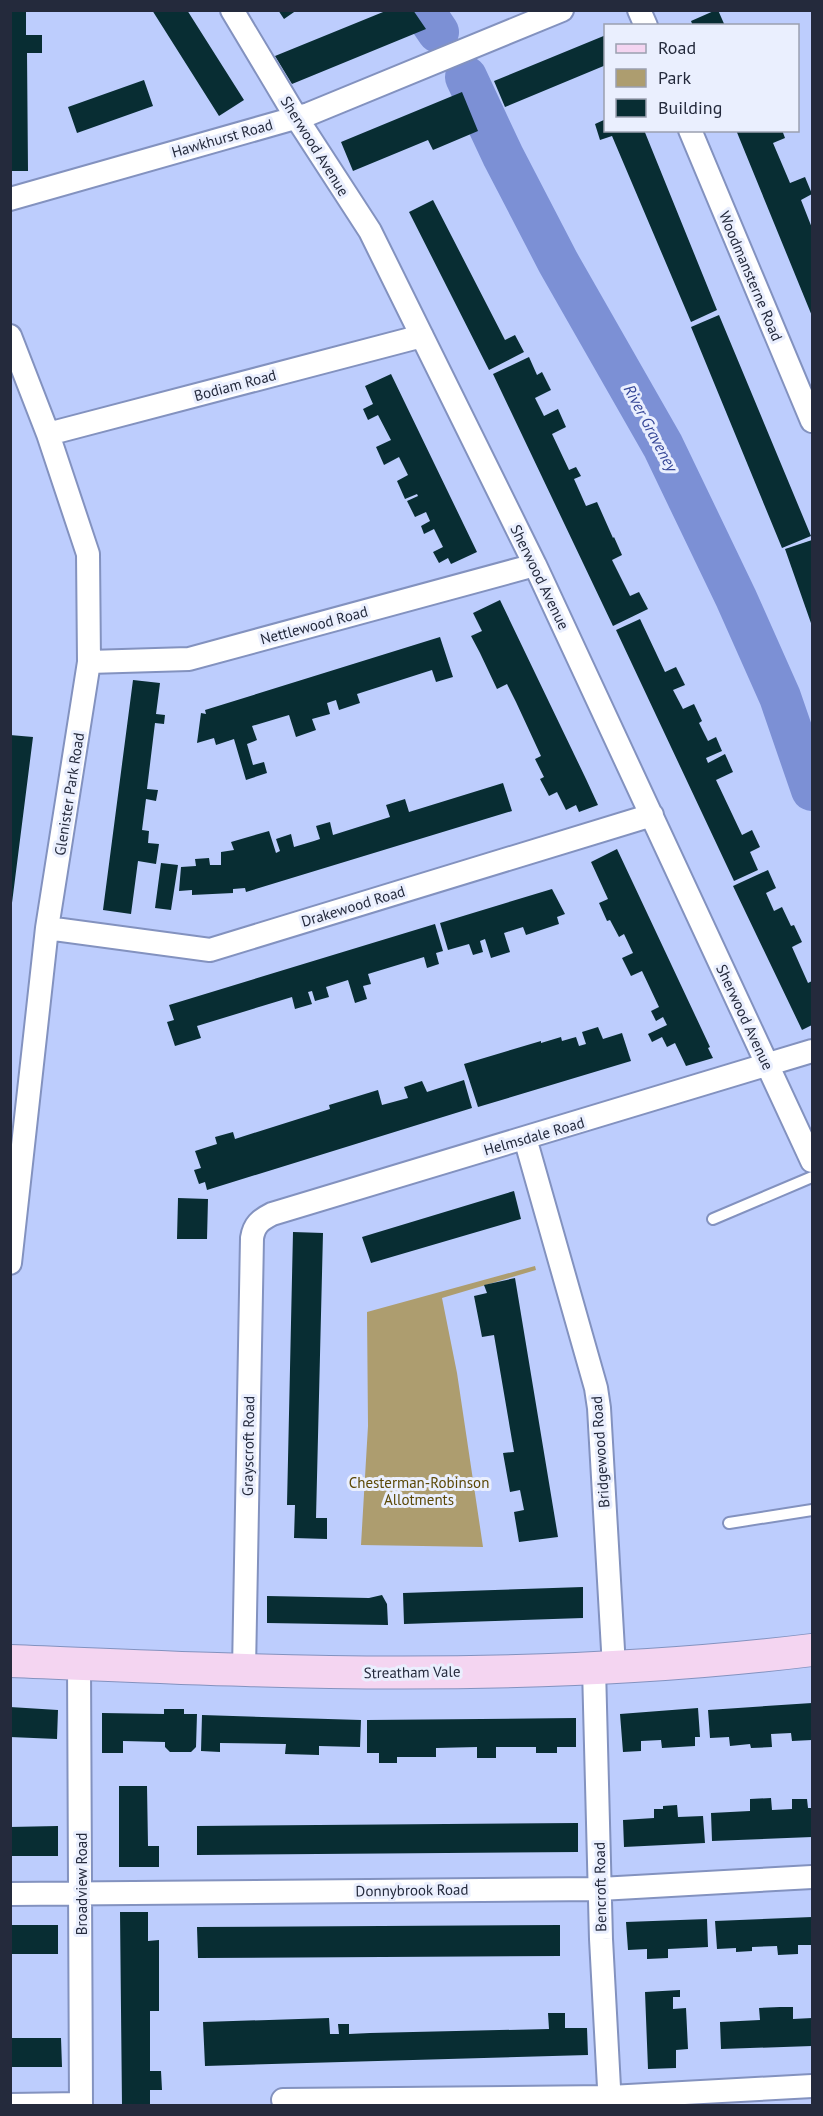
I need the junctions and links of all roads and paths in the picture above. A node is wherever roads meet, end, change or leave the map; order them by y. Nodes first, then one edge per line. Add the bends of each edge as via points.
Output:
1 (232, 10) edge
2 (562, 10) edge
3 (296, 117) junction
4 (691, 132) edge
5 (10, 199) edge
6 (10, 336) edge
7 (422, 336) junction
8 (813, 421) edge
9 (48, 434) junction
10 (535, 565) junction
11 (89, 662) junction
12 (652, 815) junction
13 (47, 928) junction
14 (813, 1051) edge
15 (766, 1065) junction
16 (525, 1138) junction
17 (813, 1161) edge
18 (813, 1177) edge
19 (713, 1219) dead end
20 (257, 1224) joint
21 (10, 1263) edge
22 (813, 1510) edge
23 (729, 1523) dead end
24 (813, 1650) edge
25 (10, 1661) edge
26 (79, 1663) junction
27 (604, 1667) junction
28 (244, 1670) junction
29 (813, 1876) edge
30 (600, 1889) junction
31 (81, 1893) junction
32 (10, 1894) edge
33 (813, 2086) edge
34 (283, 2100) dead end
35 (610, 2101) edge
36 (10, 2105) edge
37 (81, 2105) edge

1 - 3 street, Sherwood Avenue
2 - 3 street, Hawkhurst Road
3 - 5 street, Hawkhurst Road
3 - 7 street, Sherwood Avenue via 370,231
4 - 8 street, Woodmansterne Road
6 - 9 street, Glenister Park Road
7 - 9 street, Bodiam Road
7 - 10 street, Sherwood Avenue
9 - 11 street, Glenister Park Road via 88,554
10 - 11 street, Nettlewood Road via 189,658
10 - 12 street, Sherwood Avenue
11 - 13 street, Glenister Park Road
12 - 13 street, Drakewood Road via 210,950
12 - 15 street, Sherwood Avenue
13 - 21 street, Glenister Park Road
14 - 15 street, Helmsdale Road
15 - 16 street, Helmsdale Road
15 - 17 street, Sherwood Avenue
16 - 20 street, Helmsdale Road via 272,1214
16 - 27 street, Bridgewood Road via 599,1408
18 - 19 lane
20 - 28 street, Grayscroft Road via 252,1238
22 - 23 lane
24 - 27 main road, Streatham Vale
25 - 26 main road, Streatham Vale
26 - 28 main road, Streatham Vale
26 - 31 street, Broadview Road
27 - 28 main road, Streatham Vale via 370,1673
27 - 30 street, Bencroft Road
29 - 30 street, Donnybrook Road
30 - 31 street, Donnybrook Road
30 - 35 street, Bencroft Road
31 - 32 street, Donnybrook Road
31 - 37 street, Broadview Road
33 - 35 street
34 - 35 street
36 - 37 street

